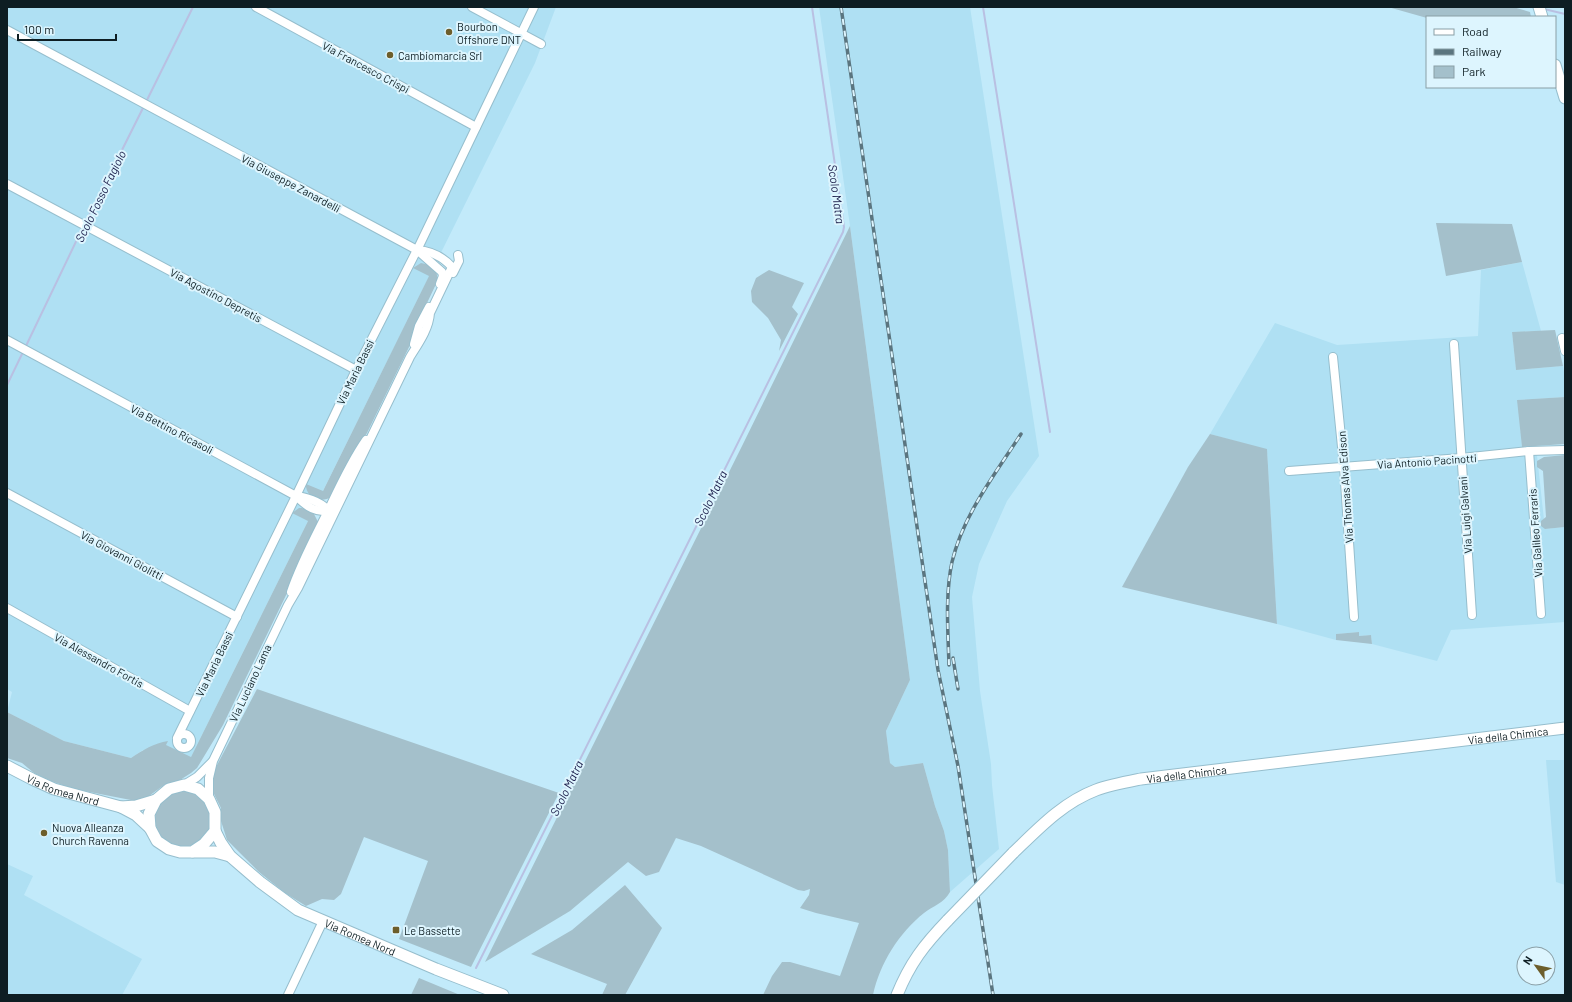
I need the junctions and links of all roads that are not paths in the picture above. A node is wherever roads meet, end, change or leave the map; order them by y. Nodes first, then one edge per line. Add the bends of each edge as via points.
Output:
1 (256, 7) edge
2 (472, 7) edge
3 (534, 7) edge
4 (7, 30) edge
5 (522, 34) junction
6 (541, 44) dead end
7 (1556, 68) edge
8 (1565, 98) edge
9 (476, 127) junction
10 (7, 184) edge
11 (417, 250) junction
12 (446, 260) junction
13 (430, 321) junction
14 (1562, 338) dead end
15 (7, 340) edge
16 (1454, 344) dead end
17 (1565, 351) edge
18 (410, 357) junction
19 (1333, 357) dead end
20 (356, 370) junction
21 (378, 421) junction
22 (1565, 450) edge
23 (1529, 452) junction
24 (1461, 458) junction
25 (360, 463) junction
26 (1344, 467) junction
27 (1289, 471) dead end
28 (7, 493) edge
29 (296, 496) junction
30 (334, 499) junction
31 (318, 502) junction
32 (314, 510) junction
33 (328, 510) junction
34 (322, 524) junction
35 (310, 564) junction
36 (288, 605) junction
37 (7, 608) edge
38 (1541, 614) dead end
39 (1472, 615) dead end
40 (237, 617) junction
41 (1354, 617) dead end
42 (190, 711) junction
43 (1565, 728) edge
44 (178, 738) dead end
45 (213, 762) junction
46 (7, 766) edge
47 (184, 786) junction
48 (209, 799) junction
49 (156, 800) junction
50 (121, 807) junction
51 (150, 828) junction
52 (215, 831) junction
53 (192, 852) junction
54 (230, 856) junction
55 (323, 921) junction
56 (288, 995) edge
57 (503, 995) edge
58 (897, 995) edge

1 - 9 street, Via Francesco Crispi
2 - 5 street
3 - 5 street, Via Maria Bassi
4 - 11 street, Via Giuseppe Zanardelli
5 - 6 street
5 - 9 street, Via Maria Bassi
7 - 8 main road
9 - 11 street, Via Maria Bassi
10 - 20 street, Via Agostino Depretis
11 - 12 street, Via Giuseppe Zanardelli via 427,251
11 - 18 street, Via Luciano Lama via 437,267 443,276 419,326
11 - 20 street, Via Maria Bassi
12 - 13 street, Via Luciano Lama via 452,267 430,313
12 - 13 street, Via Luciano Lama via 453,260 458,255 459,261
13 - 18 street, Via Luciano Lama
14 - 17 street
15 - 29 street, Via Bettino Ricasoli
16 - 24 street, Via Luigi Galvani
18 - 21 street, Via Luciano Lama
19 - 26 street, Via Thomas Alva Edison
20 - 29 street, Via Maria Bassi
21 - 25 street, Via Luciano Lama
21 - 30 street, Via Luciano Lama via 352,462
22 - 23 street, Via Antonio Pacinotti
23 - 24 street, Via Antonio Pacinotti
23 - 38 street, Via Galileo Ferraris
24 - 26 street, Via Antonio Pacinotti
24 - 39 street, Via Luigi Galvani
25 - 33 street, Via Luciano Lama via 352,472 334,507
25 - 35 street, Via Luciano Lama
26 - 27 street, Via Antonio Pacinotti
26 - 41 street, Via Thomas Alva Edison
28 - 40 street, Via Giovanni Giolitti
29 - 31 street, Via Bettino Ricasoli
29 - 32 street
29 - 40 street, Via Maria Bassi
30 - 31 street via 324,503
30 - 33 street, Via Luciano Lama
31 - 33 street, Via Bettino Ricasoli
32 - 33 street
32 - 34 street
33 - 34 street, Via Luciano Lama
33 - 35 street, Via Luciano Lama via 331,513
34 - 36 street, Via Luciano Lama via 302,564
35 - 36 street, Via Luciano Lama
36 - 45 street, Via Luciano Lama
37 - 42 street, Via Alessandro Fortis
40 - 42 street, Via Maria Bassi
42 - 44 street, Via Maria Bassi
43 - 58 main road, Via della Chimica, bridge via 1141,779 1097,790 1063,808 1040,828 948,920 920,950
45 - 47 street, Via Luciano Lama
45 - 48 street, Via Luciano Lama via 209,778
46 - 50 main road, Via Romea Nord via 54,789
47 - 48 main road via 198,790
47 - 49 main road via 169,789
48 - 52 main road via 215,812
49 - 50 main road, Via Romea Nord
49 - 51 main road via 149,814
50 - 51 main road, Via Romea Nord via 136,815
51 - 53 main road via 157,841 169,849
52 - 53 main road via 204,844
52 - 54 main road, Via Romea Nord
53 - 54 main road, Via Romea Nord via 215,852
54 - 55 main road, Via Romea Nord via 298,910
55 - 56 street
55 - 57 main road, Via Romea Nord

